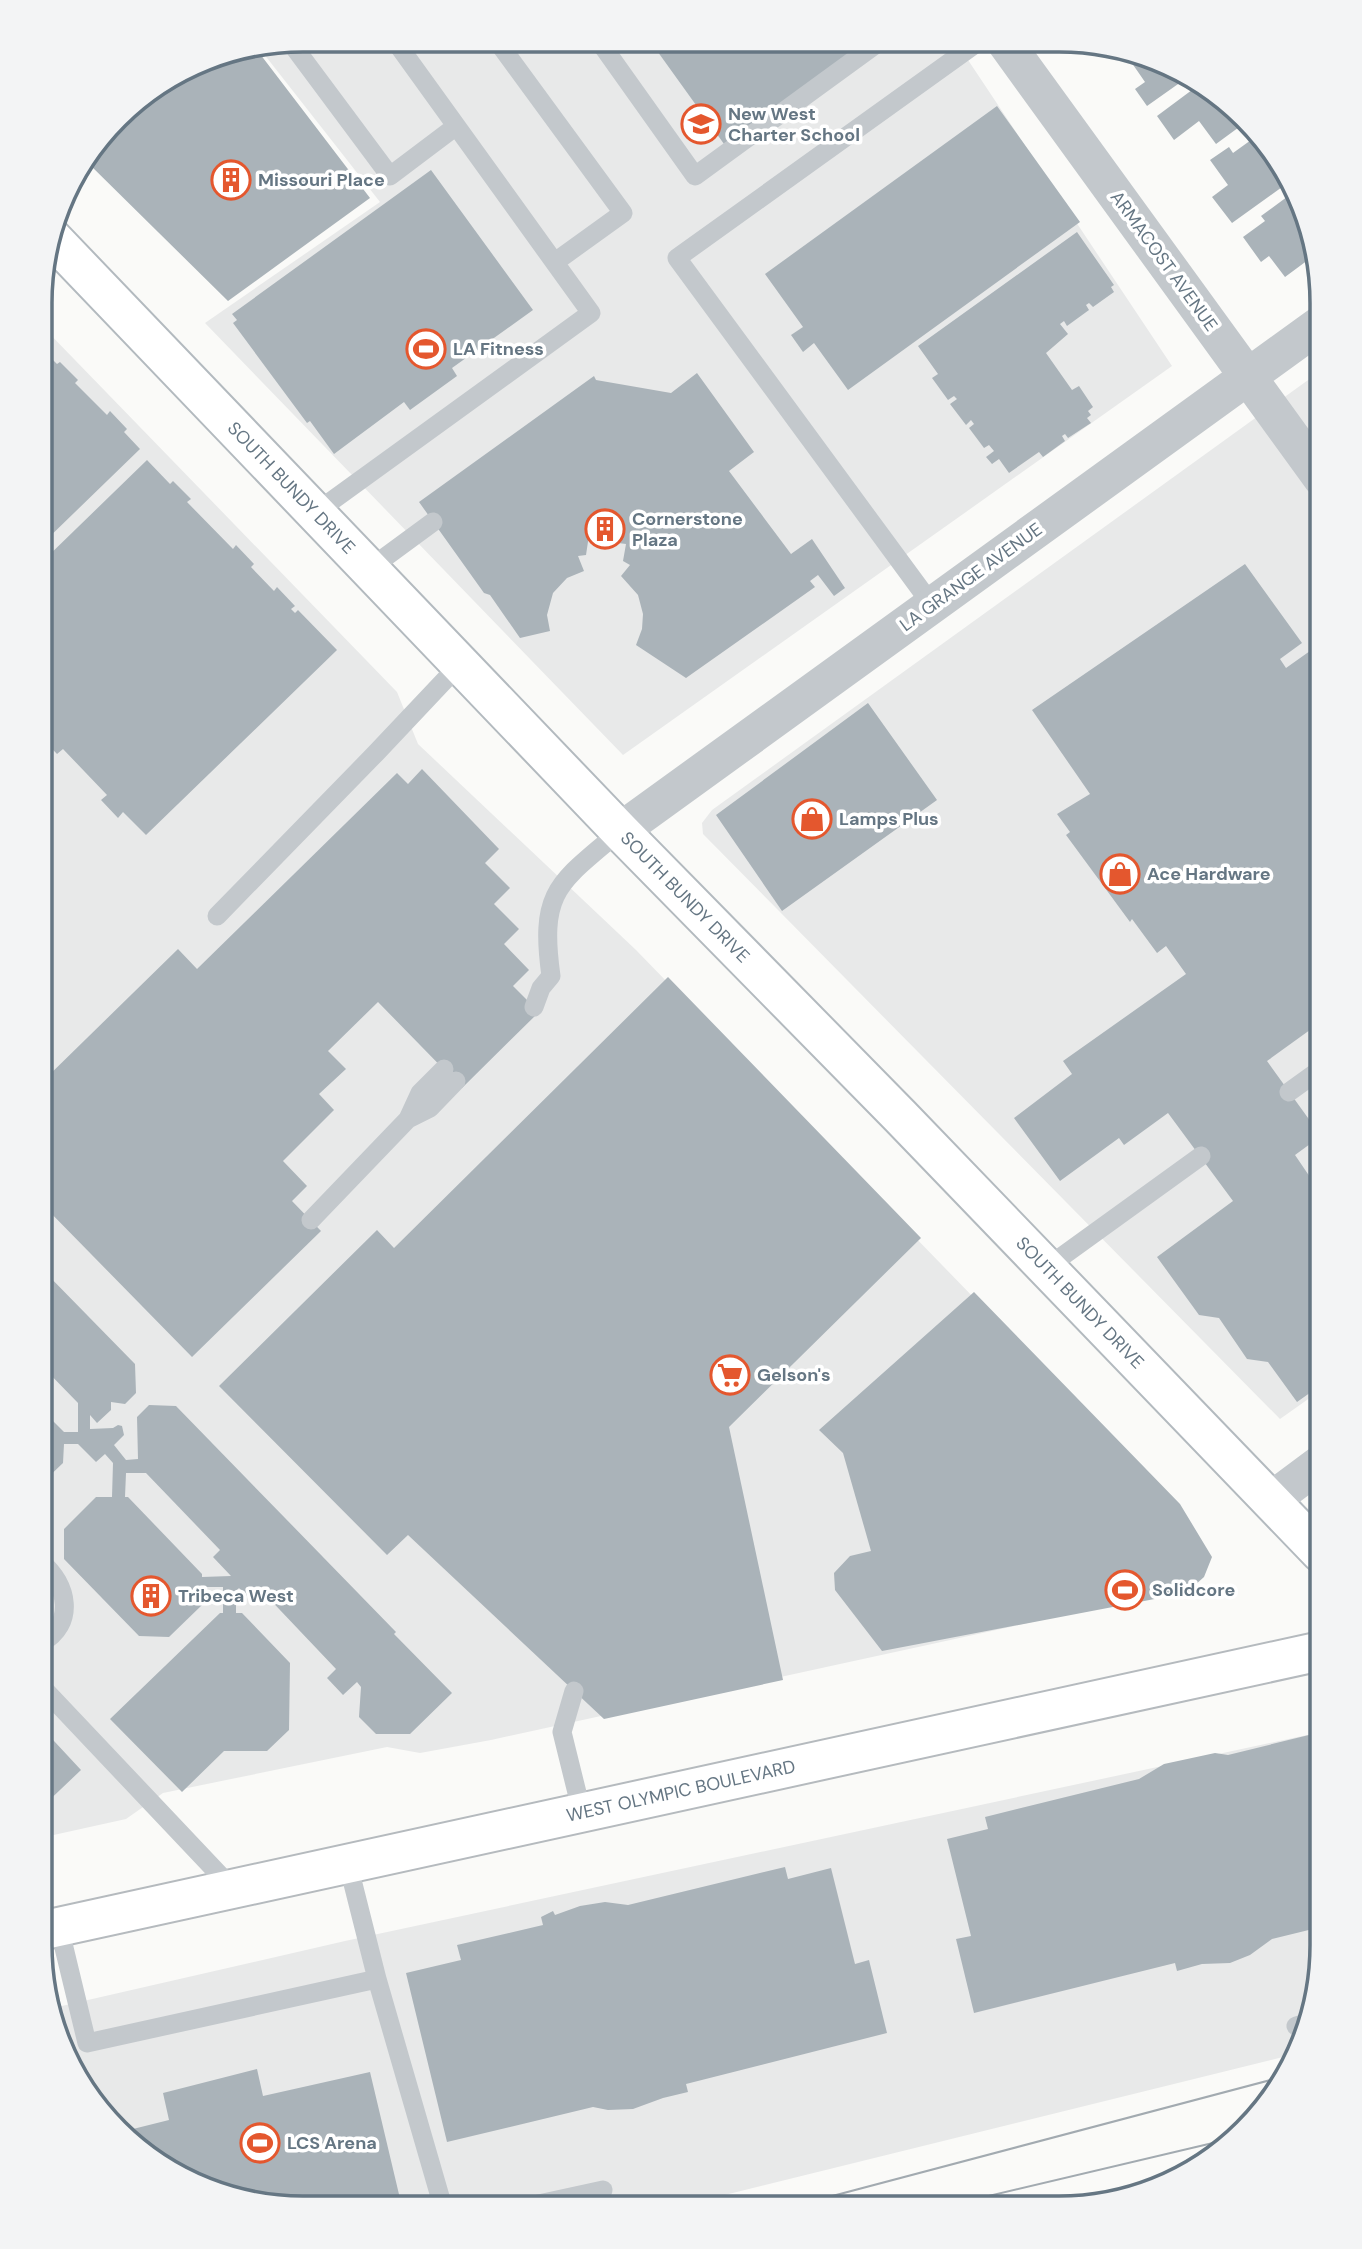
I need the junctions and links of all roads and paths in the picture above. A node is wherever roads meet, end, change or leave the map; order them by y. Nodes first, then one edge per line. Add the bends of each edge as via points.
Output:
1 (298, 52) edge
2 (404, 52) edge
3 (504, 52) edge
4 (606, 52) edge
5 (865, 52) edge
6 (964, 52) edge
7 (1012, 52) edge
8 (455, 127) junction
9 (59, 246) edge
10 (555, 262) junction
11 (1310, 332) edge
12 (1248, 377) junction
13 (1310, 454) edge
14 (315, 513) junction
15 (433, 522) dead end
16 (369, 569) junction
17 (932, 605) junction
18 (460, 664) junction
19 (620, 831) junction
20 (217, 916) dead end
21 (529, 1001) dead end
22 (450, 1075) dead end
23 (1310, 1077) edge
24 (1289, 1092) dead end
25 (1200, 1156) dead end
26 (311, 1220) dead end
27 (1046, 1268) junction
28 (1310, 1471) edge
29 (1270, 1501) junction
30 (1310, 1542) edge
31 (52, 1572) edge
32 (52, 1634) edge
33 (1310, 1653) edge
34 (574, 1691) dead end
35 (52, 1698) edge
36 (582, 1812) junction
37 (348, 1864) junction
38 (233, 1889) junction
39 (52, 1929) edge
40 (52, 1935) edge
41 (377, 1979) junction
42 (603, 2190) dead end
43 (440, 2196) edge
44 (575, 2196) edge

1 - 8 lane via 390,176
2 - 8 lane
3 - 10 lane via 623,214
4 - 5 lane via 695,176
6 - 17 lane via 677,258
7 - 12 street, ARMACOST AVENUE
8 - 10 lane
9 - 14 main road, SOUTH BUNDY DRIVE
10 - 14 lane via 591,313
11 - 12 street, LA GRANGE AVENUE
12 - 13 street, ARMACOST AVENUE
12 - 17 street, LA GRANGE AVENUE
14 - 16 main road, SOUTH BUNDY DRIVE
15 - 16 lane
16 - 18 main road, SOUTH BUNDY DRIVE
17 - 19 street, LA GRANGE AVENUE
18 - 19 main road, SOUTH BUNDY DRIVE
18 - 20 lane
19 - 21 lane via 560,883 549,909 546,943 551,976
19 - 27 main road, SOUTH BUNDY DRIVE
22 - 26 lane via 430,1108 408,1119
23 - 24 lane
25 - 27 lane
27 - 29 main road, SOUTH BUNDY DRIVE
28 - 29 street
29 - 30 main road, SOUTH BUNDY DRIVE
31 - 32 lane via 65,1600
33 - 36 main road, WEST OLYMPIC BOULEVARD
34 - 36 lane via 562,1732
35 - 38 lane
36 - 37 main road, WEST OLYMPIC BOULEVARD
37 - 38 main road, WEST OLYMPIC BOULEVARD
37 - 41 lane
38 - 39 main road, WEST OLYMPIC BOULEVARD
40 - 41 lane via 88,2043
41 - 43 lane
42 - 44 lane

